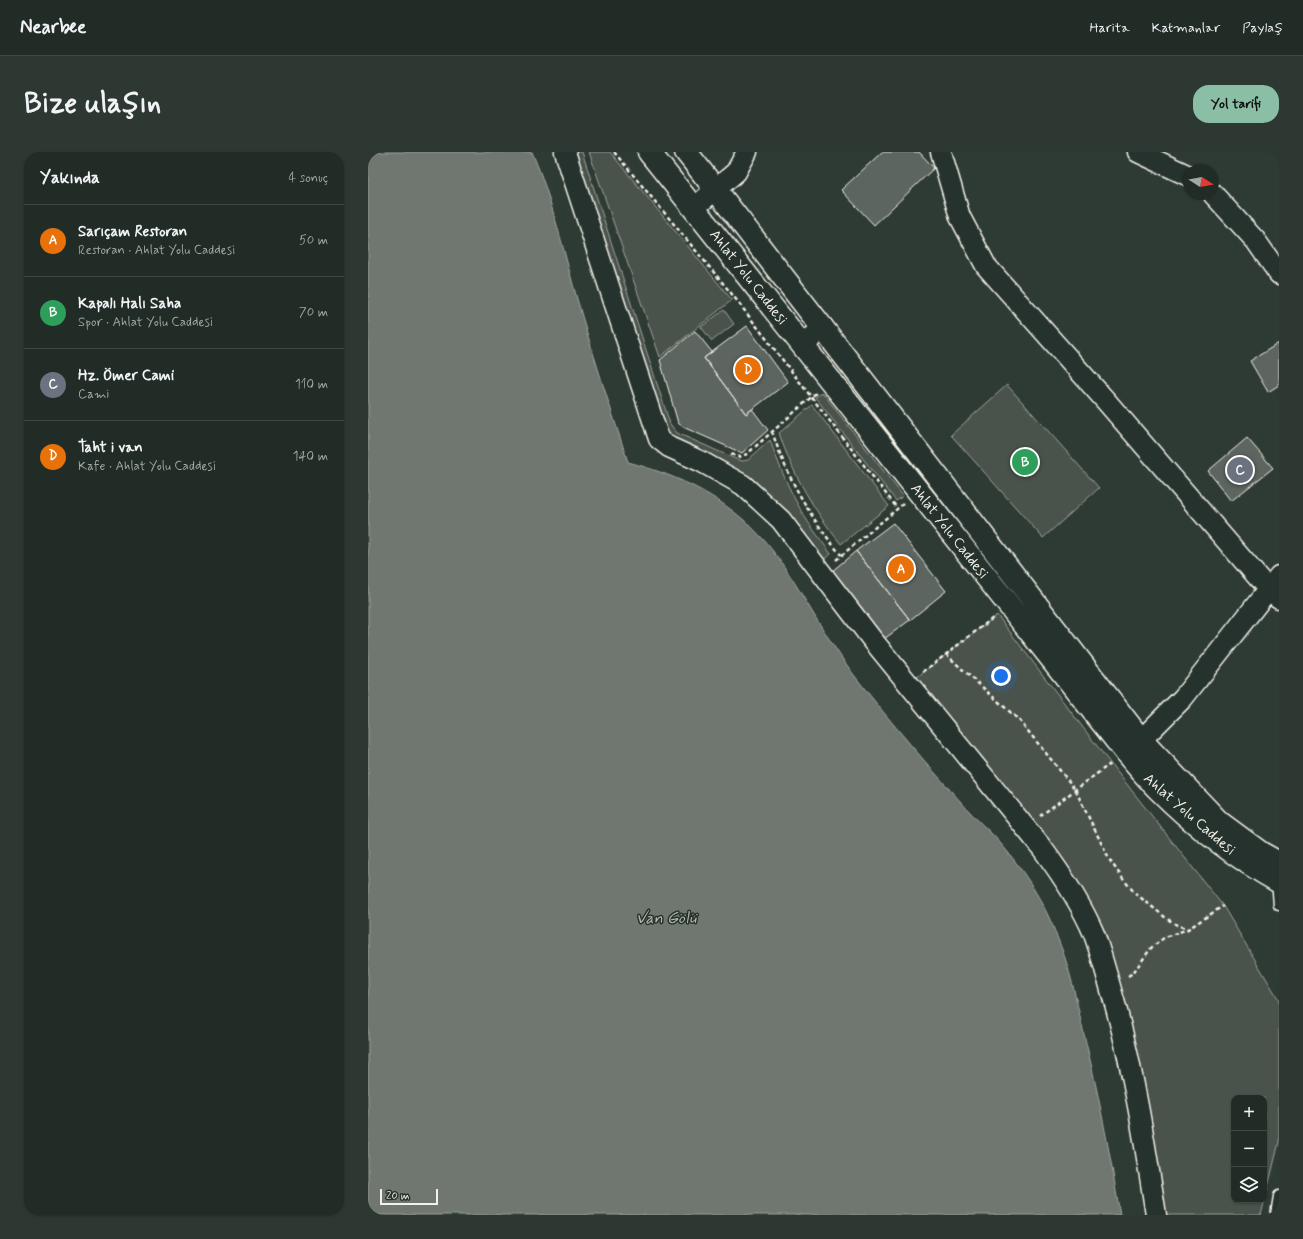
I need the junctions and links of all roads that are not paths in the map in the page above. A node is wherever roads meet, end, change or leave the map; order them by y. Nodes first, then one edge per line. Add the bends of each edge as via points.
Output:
1 (565, 152) edge
2 (649, 152) edge
3 (686, 152) edge
4 (747, 152) edge
5 (941, 152) edge
6 (1138, 152) edge
7 (1183, 173) edge
8 (716, 190) junction
9 (1218, 200) edge
10 (694, 208) junction
11 (1279, 274) edge
12 (823, 327) junction
13 (803, 346) junction
14 (996, 551) junction
15 (978, 566) junction
16 (1275, 588) edge
17 (1126, 753) junction
18 (1278, 872) edge
19 (1279, 905) edge
20 (1279, 1196) edge
21 (1156, 1215) edge
22 (1276, 1215) edge

1 - 21 street via 659,439 669,447 743,485 781,520 908,684 1025,827 1074,895 1093,934 1130,1063
2 - 10 street, Ahlat Yolu Caddesi
3 - 8 street, Ahlat Yolu Caddesi
4 - 8 street via 736,172
5 - 16 street via 960,217 986,266
6 - 7 street
8 - 10 street
8 - 12 street, Ahlat Yolu Caddesi
9 - 11 street via 1256,241
10 - 13 street, Ahlat Yolu Caddesi
12 - 13 street
12 - 14 street, Ahlat Yolu Caddesi
13 - 15 street, Ahlat Yolu Caddesi
14 - 15 street
14 - 17 street, Ahlat Yolu Caddesi
15 - 17 street, Ahlat Yolu Caddesi
16 - 17 street via 1183,698
17 - 18 street, Ahlat Yolu Caddesi via 1261,853
18 - 19 lane
20 - 22 lane

